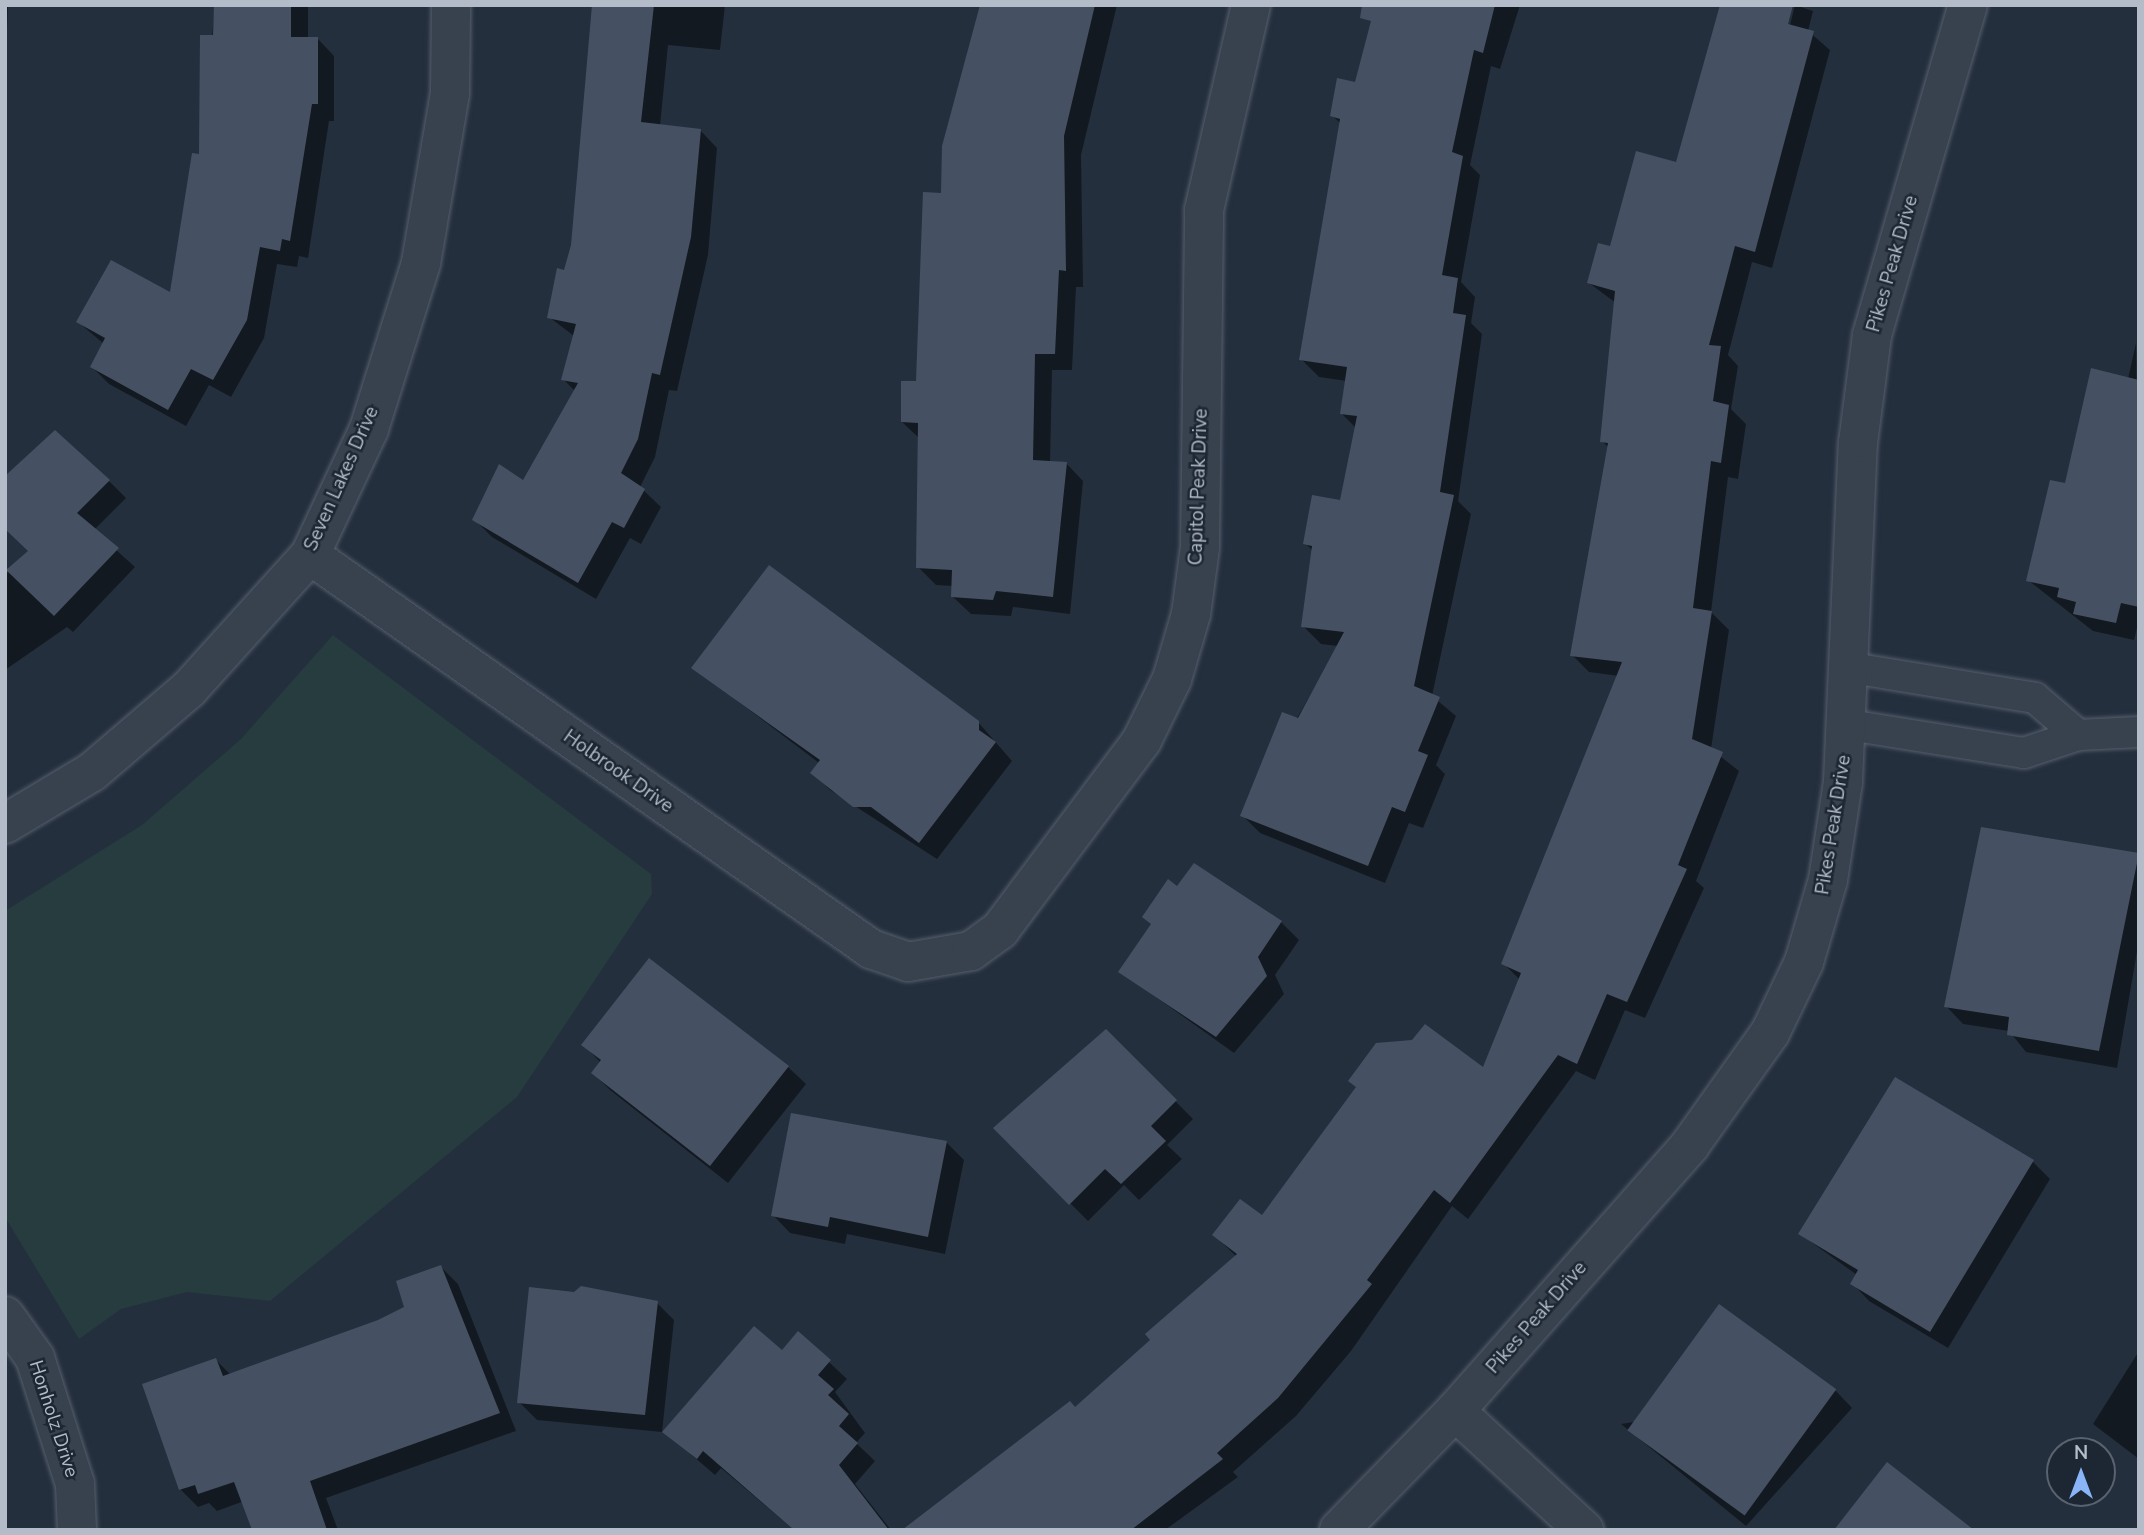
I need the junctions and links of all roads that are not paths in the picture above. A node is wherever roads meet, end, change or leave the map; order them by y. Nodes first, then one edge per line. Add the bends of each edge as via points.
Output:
1 (451, 5) edge
2 (1251, 5) edge
3 (1968, 5) edge
4 (310, 555) junction
5 (1852, 668) junction
6 (1849, 725) junction
7 (2139, 732) edge
8 (2078, 735) junction
9 (5, 824) edge
10 (937, 962) joint
11 (5, 1316) edge
12 (1455, 1411) junction
13 (77, 1530) edge
14 (1339, 1530) edge
15 (1584, 1530) edge

1 - 4 street, Seven Lakes Drive via 450,93 421,263 369,429
2 - 10 street, Capitol Peak Drive via 1205,210 1200,547 1192,614 1172,679 1142,740 1000,930 971,951
3 - 5 street, Pikes Peak Drive via 1872,335 1858,443
4 - 9 street, Seven Lakes Drive via 189,690 92,772
4 - 10 street, Holbrook Drive via 871,949 908,962
5 - 6 street, Pikes Peak Drive
5 - 8 lane via 2035,698
6 - 8 lane via 2024,753
6 - 12 street, Pikes Peak Drive via 1828,880 1804,962 1770,1033 1690,1145
7 - 8 lane
11 - 13 street, Honholz Drive via 35,1358 75,1484
12 - 14 street, Pikes Peak Drive
12 - 15 street

